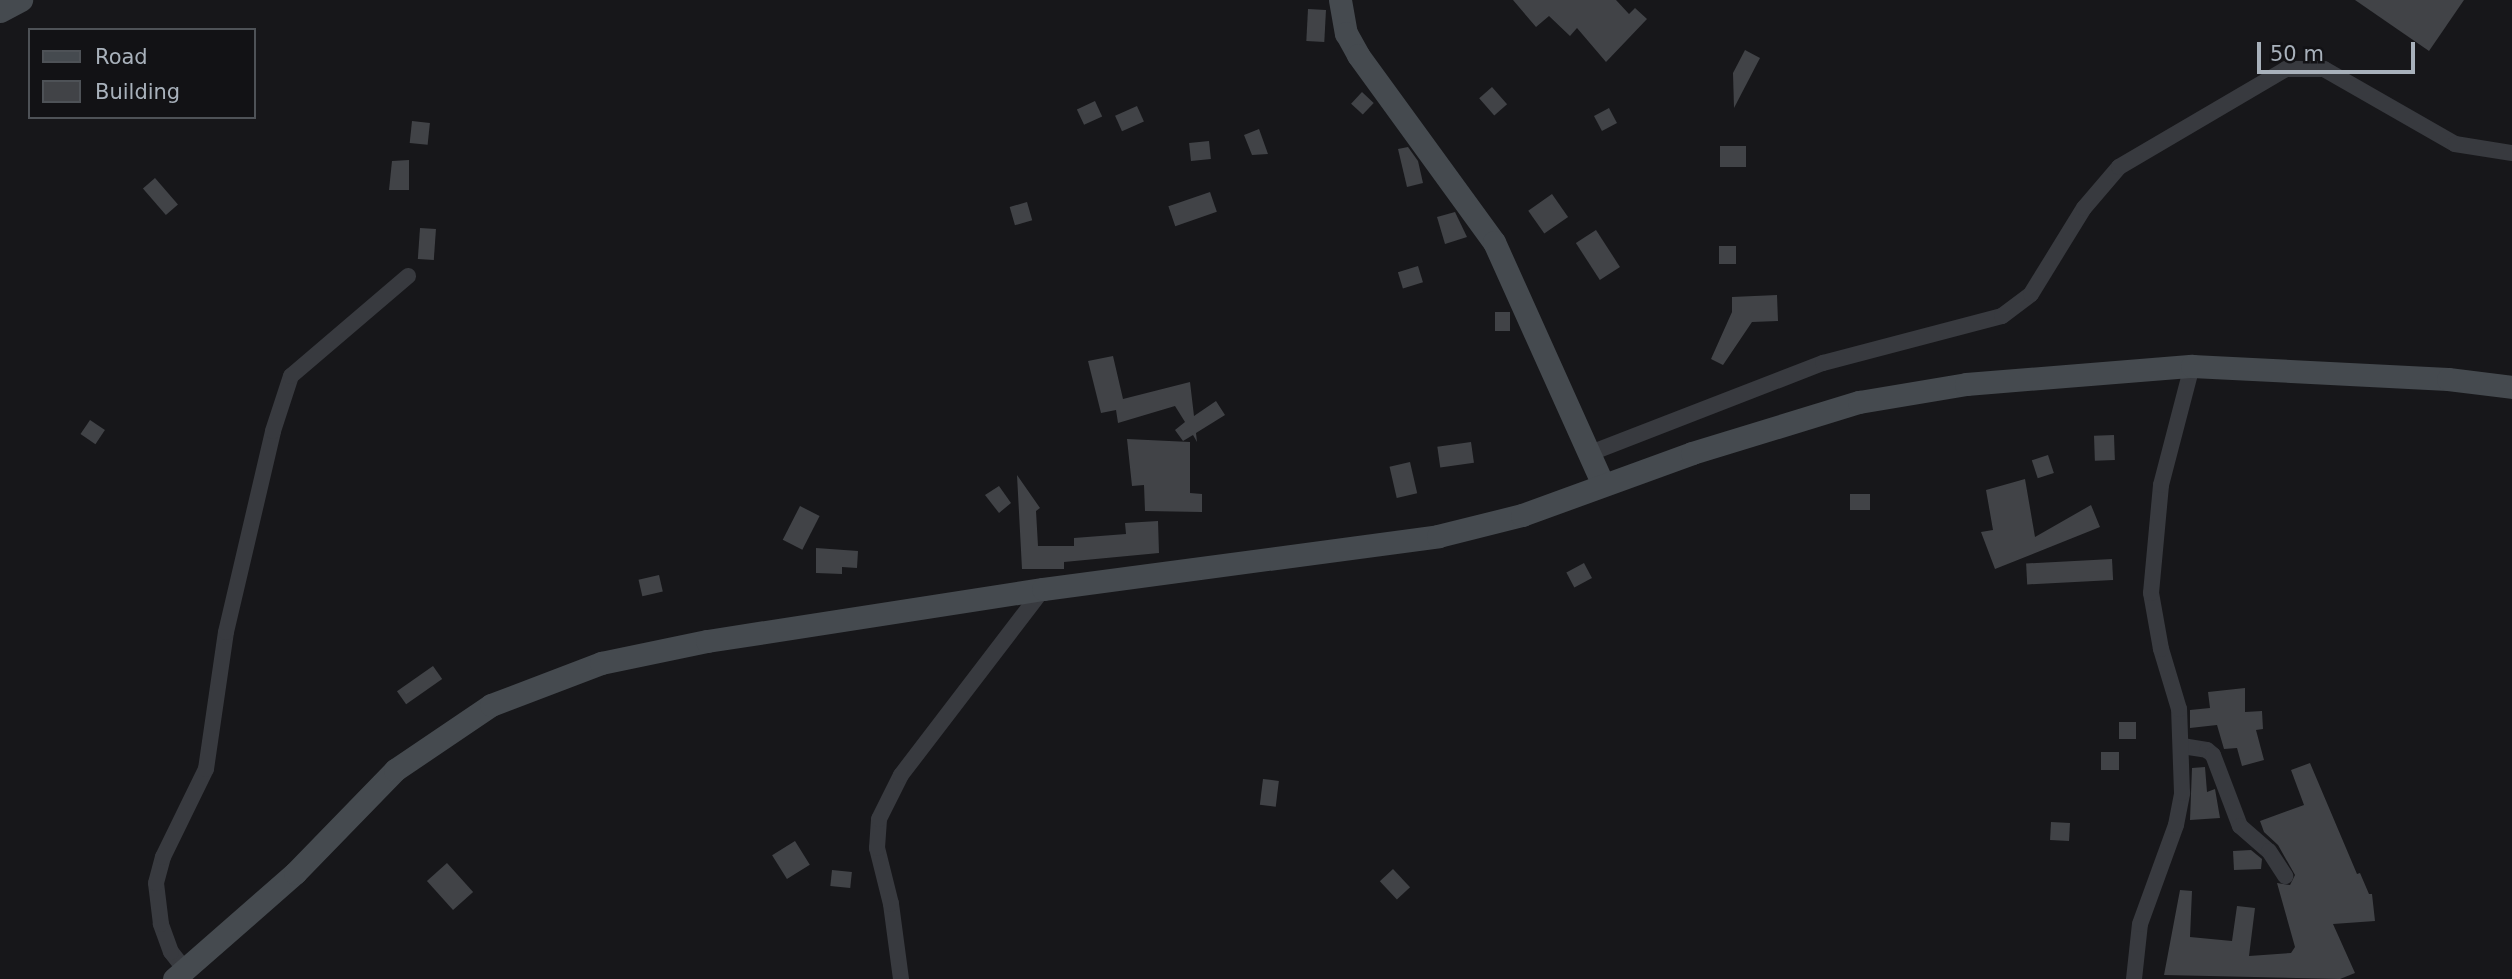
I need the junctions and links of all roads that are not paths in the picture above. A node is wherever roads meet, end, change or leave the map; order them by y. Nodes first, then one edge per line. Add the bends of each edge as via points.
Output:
1 (21, 0) edge
2 (1340, 0) edge
3 (0, 11) edge
4 (2512, 153) edge
5 (408, 276) dead end
6 (2192, 366) junction
7 (2512, 387) edge
8 (1588, 454) junction
9 (1604, 484) junction
10 (1042, 589) junction
11 (2182, 746) junction
12 (2285, 876) dead end
13 (180, 975) edge
14 (901, 979) edge
15 (2134, 979) edge

1 - 3 street
2 - 8 street via 1346,33 1358,55 1494,242
4 - 8 street via 2455,144 2324,69 2286,69 2119,167 2084,208 2031,294 2001,316 1823,363
5 - 13 street via 291,376 273,431 226,632 206,769 163,857 156,883 161,925
6 - 7 street via 2448,379
6 - 9 street via 1966,384 1858,402
6 - 11 street via 2161,485 2151,593 2179,709
8 - 9 street
9 - 10 street via 1522,514 1438,537
10 - 13 street via 707,641 601,663 491,705 395,770 295,873
10 - 14 street via 901,775 879,819 877,848 891,904
11 - 12 street via 2213,755 2240,826 2269,851
11 - 15 street via 2182,793 2176,825 2140,925

